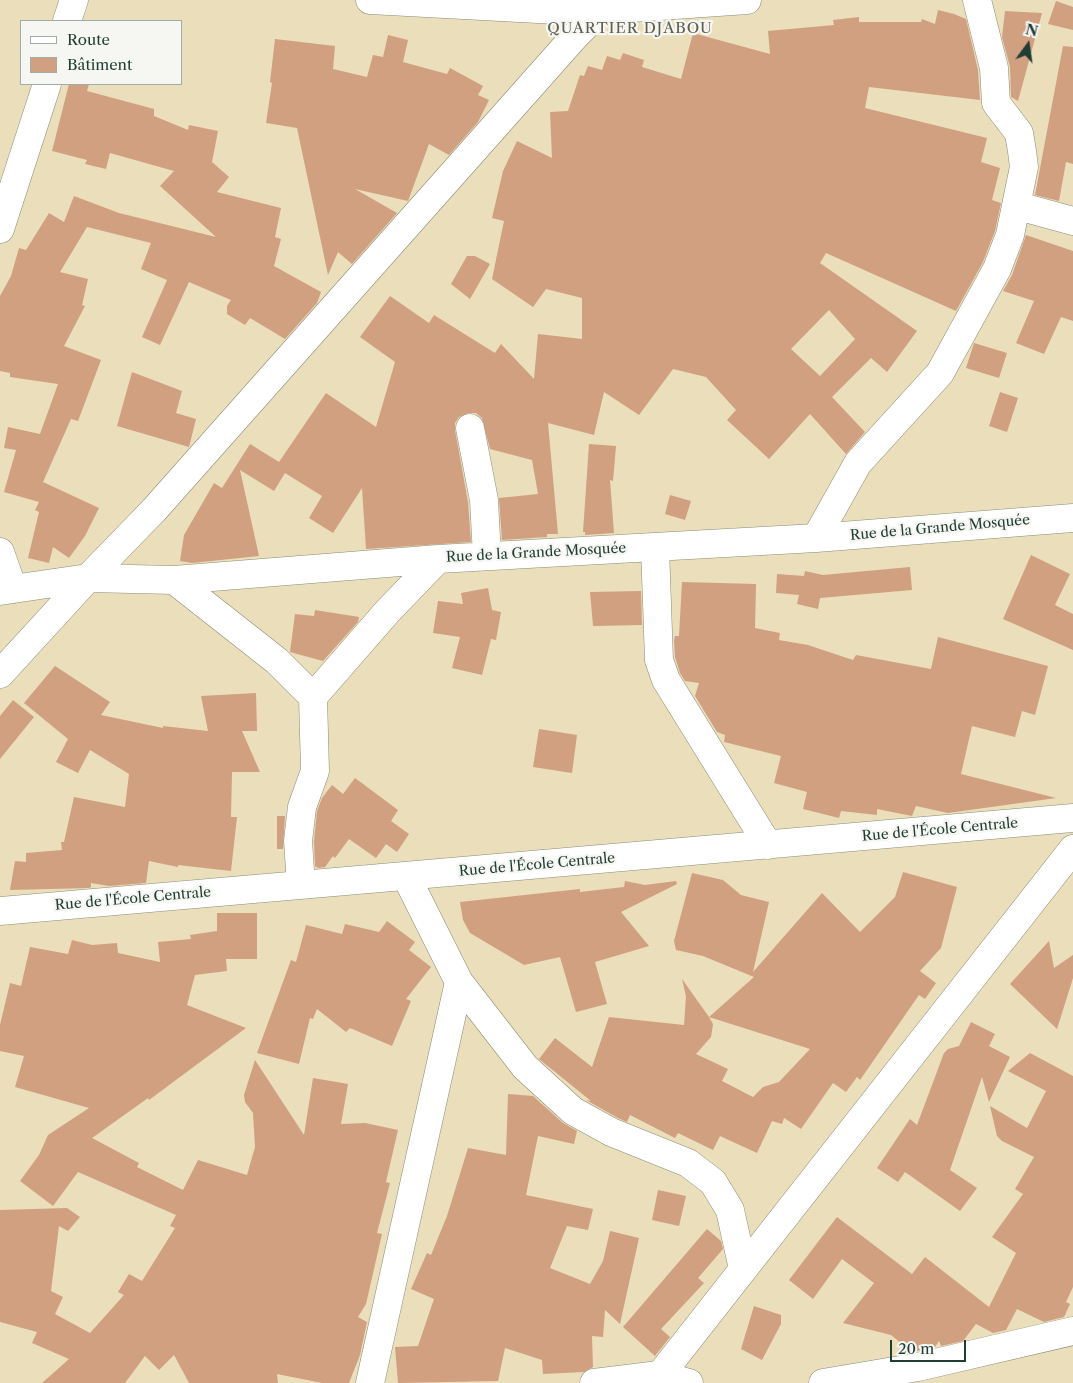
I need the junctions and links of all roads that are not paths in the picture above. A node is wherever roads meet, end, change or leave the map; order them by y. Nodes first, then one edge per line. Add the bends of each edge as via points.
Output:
1 (74, 0) edge
2 (370, 0) edge
3 (747, 0) edge
4 (976, 0) edge
5 (553, 5) edge
6 (607, 5) edge
7 (67, 20) edge
8 (47, 85) edge
9 (1018, 206) junction
10 (1073, 221) edge
11 (0, 229) edge
12 (470, 428) dead end
13 (1073, 518) edge
14 (816, 538) junction
15 (655, 547) junction
16 (0, 552) edge
17 (487, 556) junction
18 (438, 559) junction
19 (88, 578) junction
20 (174, 580) junction
21 (7, 590) edge
22 (0, 674) edge
23 (313, 697) junction
24 (1073, 818) edge
25 (768, 845) junction
26 (1073, 849) edge
27 (406, 876) junction
28 (301, 885) junction
29 (0, 911) edge
30 (459, 982) junction
31 (743, 1268) junction
32 (1073, 1331) edge
33 (926, 1375) edge
34 (656, 1379) edge
35 (370, 1383) edge
36 (594, 1383) edge
37 (689, 1383) edge
38 (823, 1383) edge

1 - 7 street
2 - 5 street
3 - 6 street
4 - 9 street via 994,68 996,104 1019,133 1024,168
5 - 6 street
6 - 19 street via 576,35 154,510
8 - 11 street
9 - 10 street
9 - 14 street via 997,269 940,373 858,463
12 - 17 street via 484,500
13 - 14 street, Rue de la Grande Mosquée
14 - 15 street, Rue de la Grande Mosquée
15 - 17 street, Rue de la Grande Mosquée
15 - 25 street via 659,660 666,680
16 - 21 street
17 - 18 street, Rue de la Grande Mosquée
18 - 20 street, Rue de la Grande Mosquée
18 - 23 street
19 - 20 street, Rue de la Grande Mosquée
19 - 21 street, Rue de la Grande Mosquée
19 - 22 street
20 - 23 street via 277,661
23 - 28 street via 315,771 302,807 298,841
24 - 25 street, Rue de l'École Centrale
25 - 27 street, Rue de l'École Centrale
26 - 31 street
27 - 28 street, Rue de l'École Centrale
27 - 30 street
28 - 29 street, Rue de l'École Centrale
30 - 31 street via 525,1067 573,1112 611,1132 688,1163 713,1182 730,1210
30 - 35 street
31 - 34 street
32 - 33 street
33 - 38 street
34 - 36 street
34 - 37 street

